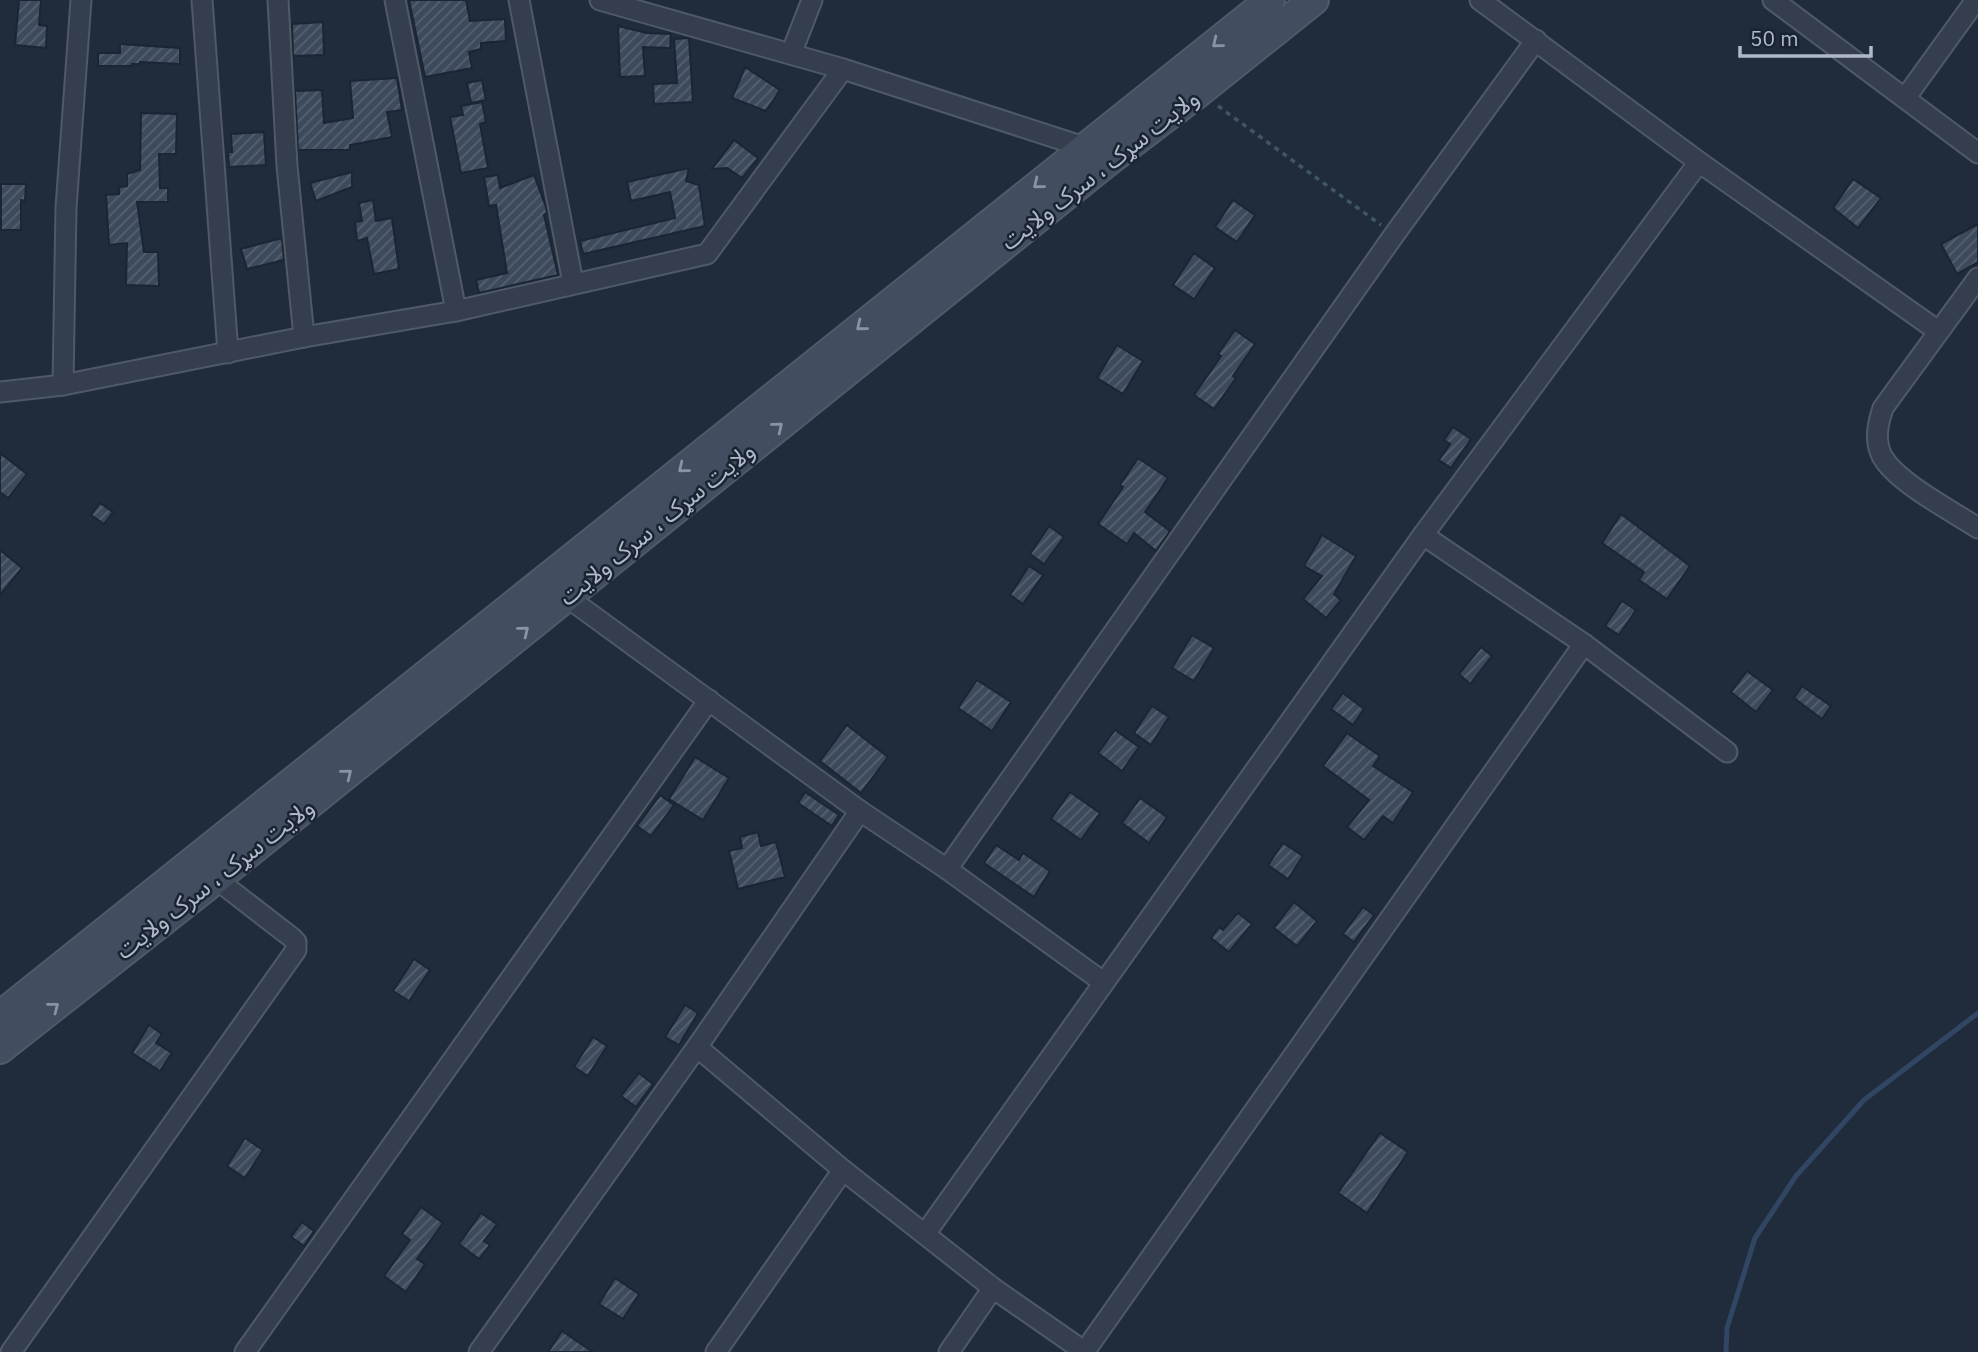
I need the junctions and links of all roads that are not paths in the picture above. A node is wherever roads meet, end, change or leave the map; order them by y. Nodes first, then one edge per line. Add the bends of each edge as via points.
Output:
1 (81, 0) edge
2 (202, 0) edge
3 (278, 0) edge
4 (395, 0) edge
5 (519, 0) edge
6 (600, 0) edge
7 (812, 0) edge
8 (1270, 0) edge
9 (1314, 0) edge
10 (1480, 0) edge
11 (1773, 0) edge
12 (1976, 0) edge
13 (658, 8) edge
14 (1536, 40) junction
15 (791, 54) junction
16 (843, 69) junction
17 (1906, 97) junction
18 (1978, 153) edge
19 (1096, 154) junction
20 (1699, 163) junction
21 (1978, 278) edge
22 (573, 283) junction
23 (456, 311) junction
24 (1938, 331) junction
25 (304, 337) junction
26 (228, 353) junction
27 (63, 385) junction
28 (0, 392) edge
29 (1978, 528) edge
30 (1423, 535) junction
31 (567, 597) junction
32 (1584, 645) junction
33 (709, 700) junction
34 (1727, 752) dead end
35 (860, 811) junction
36 (947, 869) junction
37 (216, 879) junction
38 (1103, 982) junction
39 (0, 1016) edge
40 (697, 1048) junction
41 (0, 1049) edge
42 (843, 1170) junction
43 (925, 1234) junction
44 (993, 1288) junction
45 (11, 1352) edge
46 (245, 1352) edge
47 (478, 1352) edge
48 (716, 1352) edge
49 (948, 1352) edge
50 (1085, 1352) edge

1 - 27 street via 66,208
2 - 26 street
3 - 25 street via 287,166
4 - 23 street
5 - 22 street
6 - 13 street
7 - 15 street
8 -> 19 main road, ولایت سړک ، سرک ولایت
9 - 19 main road, ولایت سړک ، سرک ولایت via 1199,92
10 - 14 street
11 - 17 street
12 - 17 street
13 - 15 street
14 - 20 street
14 - 36 street
15 - 16 street
16 - 19 street
16 - 22 street via 708,254
17 - 18 street
31 -> 19 main road, ولایت سړک ، سرک ولایت
19 -> 39 main road, ولایت سړک ، سرک ولایت
20 - 24 street
20 - 30 street
21 - 24 street
22 - 23 street
23 - 25 street
24 - 29 street via 1883,408 1877,440 1882,456 1906,482
25 - 26 street
26 - 27 street
27 - 28 street
30 - 32 street
30 - 38 street
31 - 33 street
37 -> 31 main road, ولایت سړک ، سرک ولایت
32 - 34 street
32 - 50 street
33 - 35 street
33 - 46 street
35 - 36 street
35 - 40 street
36 - 38 street
41 -> 37 main road, ولایت سړک ، سرک ولایت
37 - 45 street via 291,937 296,950
38 - 43 street
40 - 42 street
40 - 47 street
42 - 43 street
42 - 48 street
43 - 44 street
44 - 49 street
44 - 50 street

